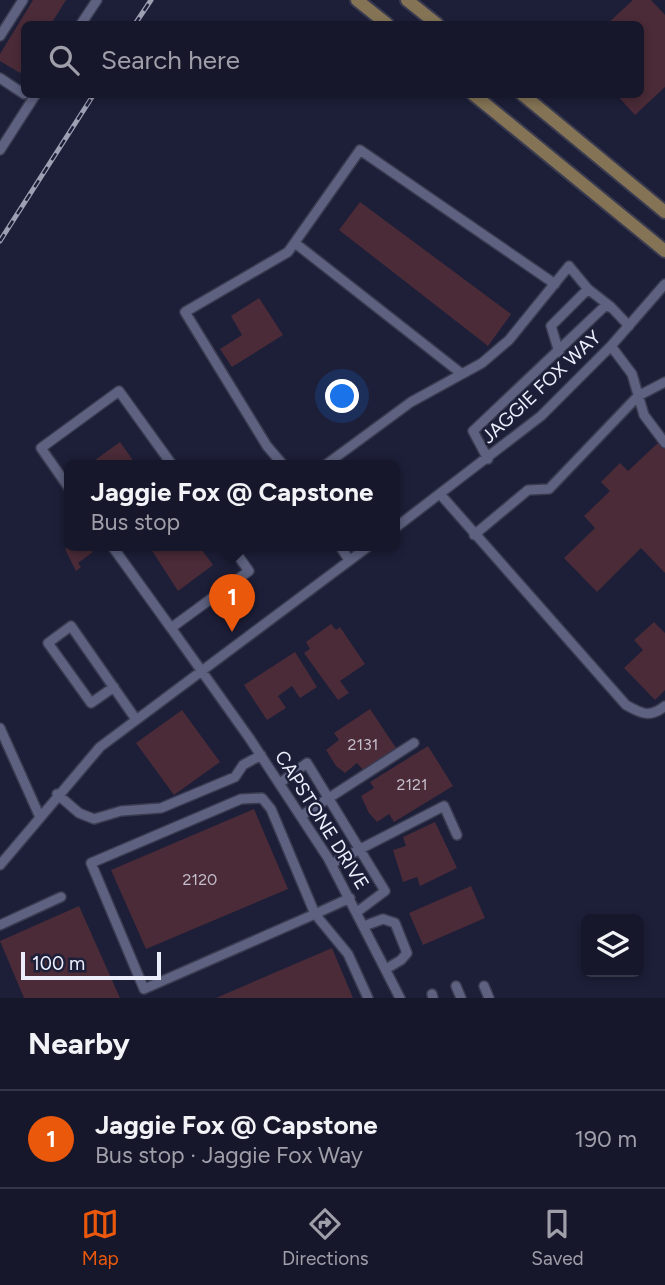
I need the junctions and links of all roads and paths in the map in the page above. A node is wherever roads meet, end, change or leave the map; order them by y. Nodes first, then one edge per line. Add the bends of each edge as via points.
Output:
1 (23, 0) edge
2 (97, 0) edge
3 (357, 0) edge
4 (407, 0) edge
5 (83, 21) edge
6 (383, 21) edge
7 (433, 21) edge
8 (0, 36) edge
9 (0, 78) edge
10 (21, 90) edge
11 (28, 98) edge
12 (478, 98) edge
13 (527, 98) edge
14 (0, 150) edge
15 (665, 212) edge
16 (295, 243) junction
17 (665, 251) edge
18 (555, 284) junction
19 (665, 284) edge
20 (588, 289) junction
21 (612, 308) junction
22 (629, 326) junction
23 (611, 346) junction
24 (559, 352) junction
25 (462, 374) junction
26 (665, 382) edge
27 (638, 396) junction
28 (665, 443) edge
29 (488, 459) junction
30 (169, 460) edge
31 (279, 460) edge
32 (332, 460) edge
33 (64, 481) edge
34 (440, 494) junction
35 (400, 524) edge
36 (474, 535) junction
37 (115, 551) edge
38 (235, 551) edge
39 (343, 551) edge
40 (362, 551) edge
41 (349, 560) junction
42 (171, 628) junction
43 (200, 670) junction
44 (114, 687) junction
45 (665, 706) edge
46 (135, 718) junction
47 (0, 728) edge
48 (414, 743) dead end
49 (261, 755) junction
50 (280, 783) junction
51 (57, 794) junction
52 (329, 798) junction
53 (39, 815) junction
54 (301, 816) junction
55 (457, 835) dead end
56 (359, 848) junction
57 (0, 864) edge
58 (331, 864) junction
59 (61, 897) dead end
60 (350, 898) junction
61 (358, 912) junction
62 (315, 914) junction
63 (0, 925) edge
64 (365, 926) junction
65 (386, 969) junction
66 (456, 986) dead end
67 (484, 986) dead end
68 (146, 993) edge
69 (368, 998) edge
70 (400, 998) edge
71 (461, 998) edge
72 (489, 998) edge

1 - 8 street
2 - 5 street
3 - 6 main road
4 - 7 main road
9 - 10 street
11 - 14 street
12 - 17 main road
13 - 15 main road
16 - 18 street via 360,150
16 - 25 street
16 - 31 street via 288,252 185,312
18 - 20 street via 569,266
18 - 25 street via 509,340
19 - 22 street, JAGGIE FOX WAY
20 - 21 street
20 - 24 street via 551,326
21 - 22 street
21 - 24 street via 605,306
22 - 23 street, JAGGIE FOX WAY
23 - 27 street via 632,374
23 - 29 street, JAGGIE FOX WAY
24 - 29 street via 473,431
25 - 32 street via 411,402
26 - 27 street
27 - 28 street via 644,415
27 - 36 street via 549,489 528,490
29 - 34 street, JAGGIE FOX WAY
30 - 33 street via 119,391 41,448
34 - 35 street, JAGGIE FOX WAY
34 - 36 street
36 - 45 street via 626,705 643,715 655,714
37 - 42 street, CAPSTONE DRIVE
38 - 42 street via 249,571
39 - 41 street
40 - 41 street
41 - 43 street
42 - 43 street, CAPSTONE DRIVE
43 - 46 street
43 - 49 street, CAPSTONE DRIVE
44 - 44 street via 71,626 48,643 91,703
44 - 46 street
46 - 51 street via 100,747
47 - 53 street
48 - 52 street
49 - 50 street, CAPSTONE DRIVE
49 - 51 street via 243,765 235,776 161,808 121,811 94,819
50 - 52 street via 307,762
50 - 54 street, CAPSTONE DRIVE
51 - 53 street
52 - 54 street
52 - 56 street
53 - 57 street
54 - 58 street, CAPSTONE DRIVE
55 - 56 street via 444,806
56 - 58 street
56 - 61 street via 385,891
58 - 60 street, CAPSTONE DRIVE
59 - 63 street
60 - 61 street, CAPSTONE DRIVE
60 - 62 street
61 - 64 street, CAPSTONE DRIVE
62 - 68 street
62 - 68 street via 271,809 256,796 91,863
62 - 69 street via 348,954
64 - 65 street, CAPSTONE DRIVE
64 - 65 street via 383,919 395,923 407,953
65 - 70 street, CAPSTONE DRIVE
66 - 71 street
67 - 72 street

